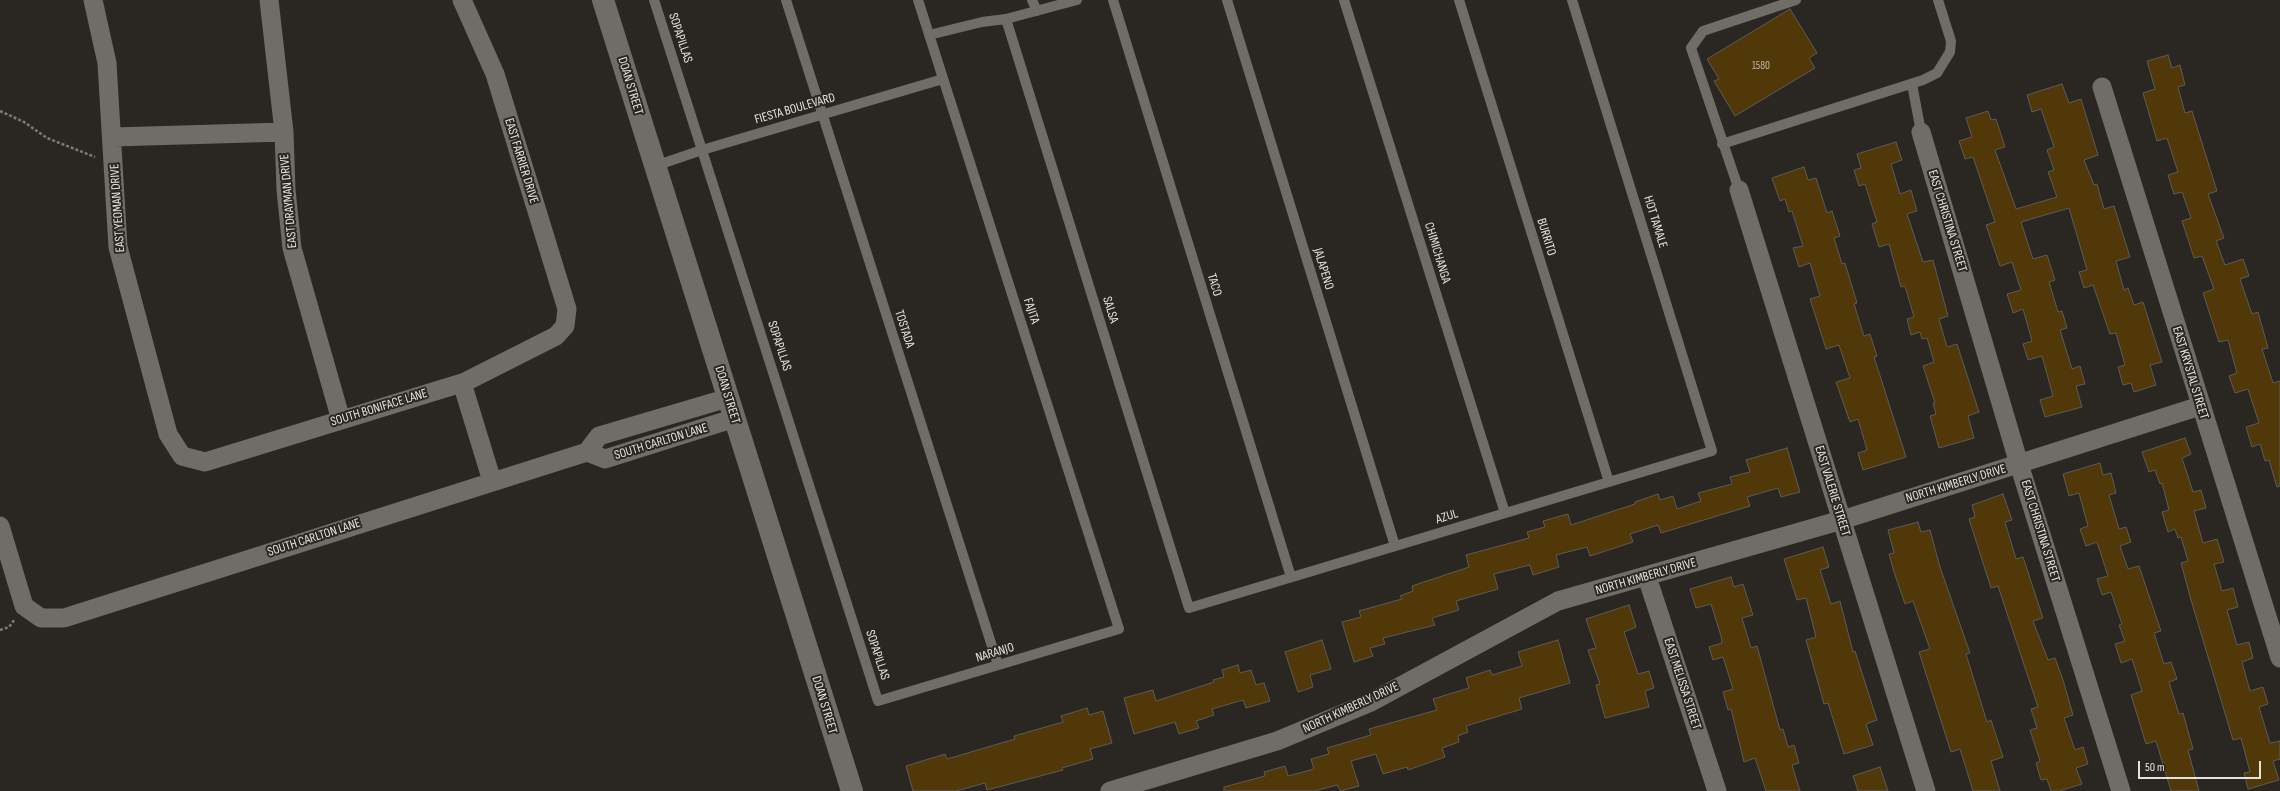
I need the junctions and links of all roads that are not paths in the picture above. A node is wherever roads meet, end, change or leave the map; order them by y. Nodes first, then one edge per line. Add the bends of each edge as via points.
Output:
1 (93, 0) edge
2 (269, 0) edge
3 (462, 0) edge
4 (603, 0) edge
5 (654, 0) edge
6 (786, 0) edge
7 (918, 0) edge
8 (1032, 0) edge
9 (1077, 0) edge
10 (1113, 0) edge
11 (1227, 0) edge
12 (1344, 0) edge
13 (1459, 0) edge
14 (1572, 0) edge
15 (1796, 0) edge
16 (1938, 0) edge
17 (1037, 11) junction
18 (1006, 19) junction
19 (929, 35) junction
20 (943, 79) junction
21 (1912, 84) junction
22 (2102, 87) dead end
23 (822, 114) junction
24 (284, 132) junction
25 (1921, 132) joint
26 (113, 137) junction
27 (1722, 144) junction
28 (702, 150) junction
29 (655, 166) junction
30 (1739, 190) joint
31 (565, 326) joint
32 (462, 383) junction
33 (728, 398) junction
34 (2200, 406) junction
35 (734, 418) junction
36 (341, 420) junction
37 (1712, 451) joint
38 (587, 452) junction
39 (182, 456) joint
40 (2019, 464) junction
41 (492, 480) junction
42 (1609, 482) junction
43 (1505, 513) junction
44 (1842, 520) junction
45 (0, 526) edge
46 (1395, 546) junction
47 (1291, 577) junction
48 (1647, 577) junction
49 (1189, 608) joint
50 (1118, 629) joint
51 (2280, 658) edge
52 (998, 665) junction
53 (878, 701) joint
54 (852, 791) edge
55 (1110, 791) edge
56 (1717, 791) edge
57 (1926, 791) edge
58 (2121, 791) edge

1 - 26 street, EAST YEOMAN DRIVE via 107,63
2 - 24 street, EAST DRAYMAN DRIVE
3 - 31 street, EAST FARRIER DRIVE via 494,74 567,309
4 - 29 street, DOAN STREET
5 - 28 lane, SOPAPILLAS
6 - 23 lane, TOSTADA
7 - 19 lane, FAJITA
8 - 17 lane
9 - 17 lane
10 - 47 lane, TACO
11 - 46 lane, JALAPENO
12 - 43 lane, CHIMICHANGA
13 - 42 lane, BURRITO
14 - 37 lane, HOT TAMALE
15 - 27 lane via 1703,31 1690,48
16 - 21 lane via 1951,41 1950,52 1937,73
17 - 18 lane
18 - 19 lane
18 - 49 lane, SALSA
19 - 20 lane, FAJITA
20 - 23 lane, FIESTA BOULEVARD
20 - 50 lane, FAJITA
21 - 25 lane
21 - 27 lane
22 - 34 street, EAST KRYSTAL STREET
23 - 28 lane, FIESTA BOULEVARD
23 - 52 lane, TOSTADA
24 - 26 street
24 - 36 street, EAST DRAYMAN DRIVE via 292,248
25 - 40 street, EAST CHRISTINA STREET
26 - 39 street, EAST YEOMAN DRIVE via 118,246 168,434
27 - 30 lane
28 - 29 lane, FIESTA BOULEVARD
28 - 53 lane, SOPAPILLAS
29 - 33 street, DOAN STREET
30 - 44 street, EAST VALERIE STREET
31 - 32 street, SOUTH BONIFACE LANE via 556,336
32 - 36 street, SOUTH BONIFACE LANE
32 - 41 street
33 - 35 street, DOAN STREET
33 - 38 street, SOUTH CARLTON LANE via 599,436
34 - 40 street, NORTH KIMBERLY DRIVE
34 - 51 street, EAST KRYSTAL STREET
35 - 38 street, SOUTH CARLTON LANE via 605,459
35 - 54 street, DOAN STREET
36 - 39 street, SOUTH BONIFACE LANE via 205,462
37 - 42 lane, AZUL
38 - 41 street, SOUTH CARLTON LANE
40 - 44 street, NORTH KIMBERLY DRIVE
40 - 58 street, EAST CHRISTINA STREET
41 - 45 street, SOUTH CARLTON LANE via 64,618 41,618 24,606
42 - 43 lane, AZUL
43 - 46 lane, AZUL
44 - 48 street, NORTH KIMBERLY DRIVE
44 - 57 street, EAST VALERIE STREET
46 - 47 lane, AZUL
47 - 49 lane, AZUL
48 - 55 street, NORTH KIMBERLY DRIVE via 1558,601 1371,702 1277,741
48 - 56 street, EAST MELISSA STREET
50 - 52 lane, NARANJO
52 - 53 lane, NARANJO

